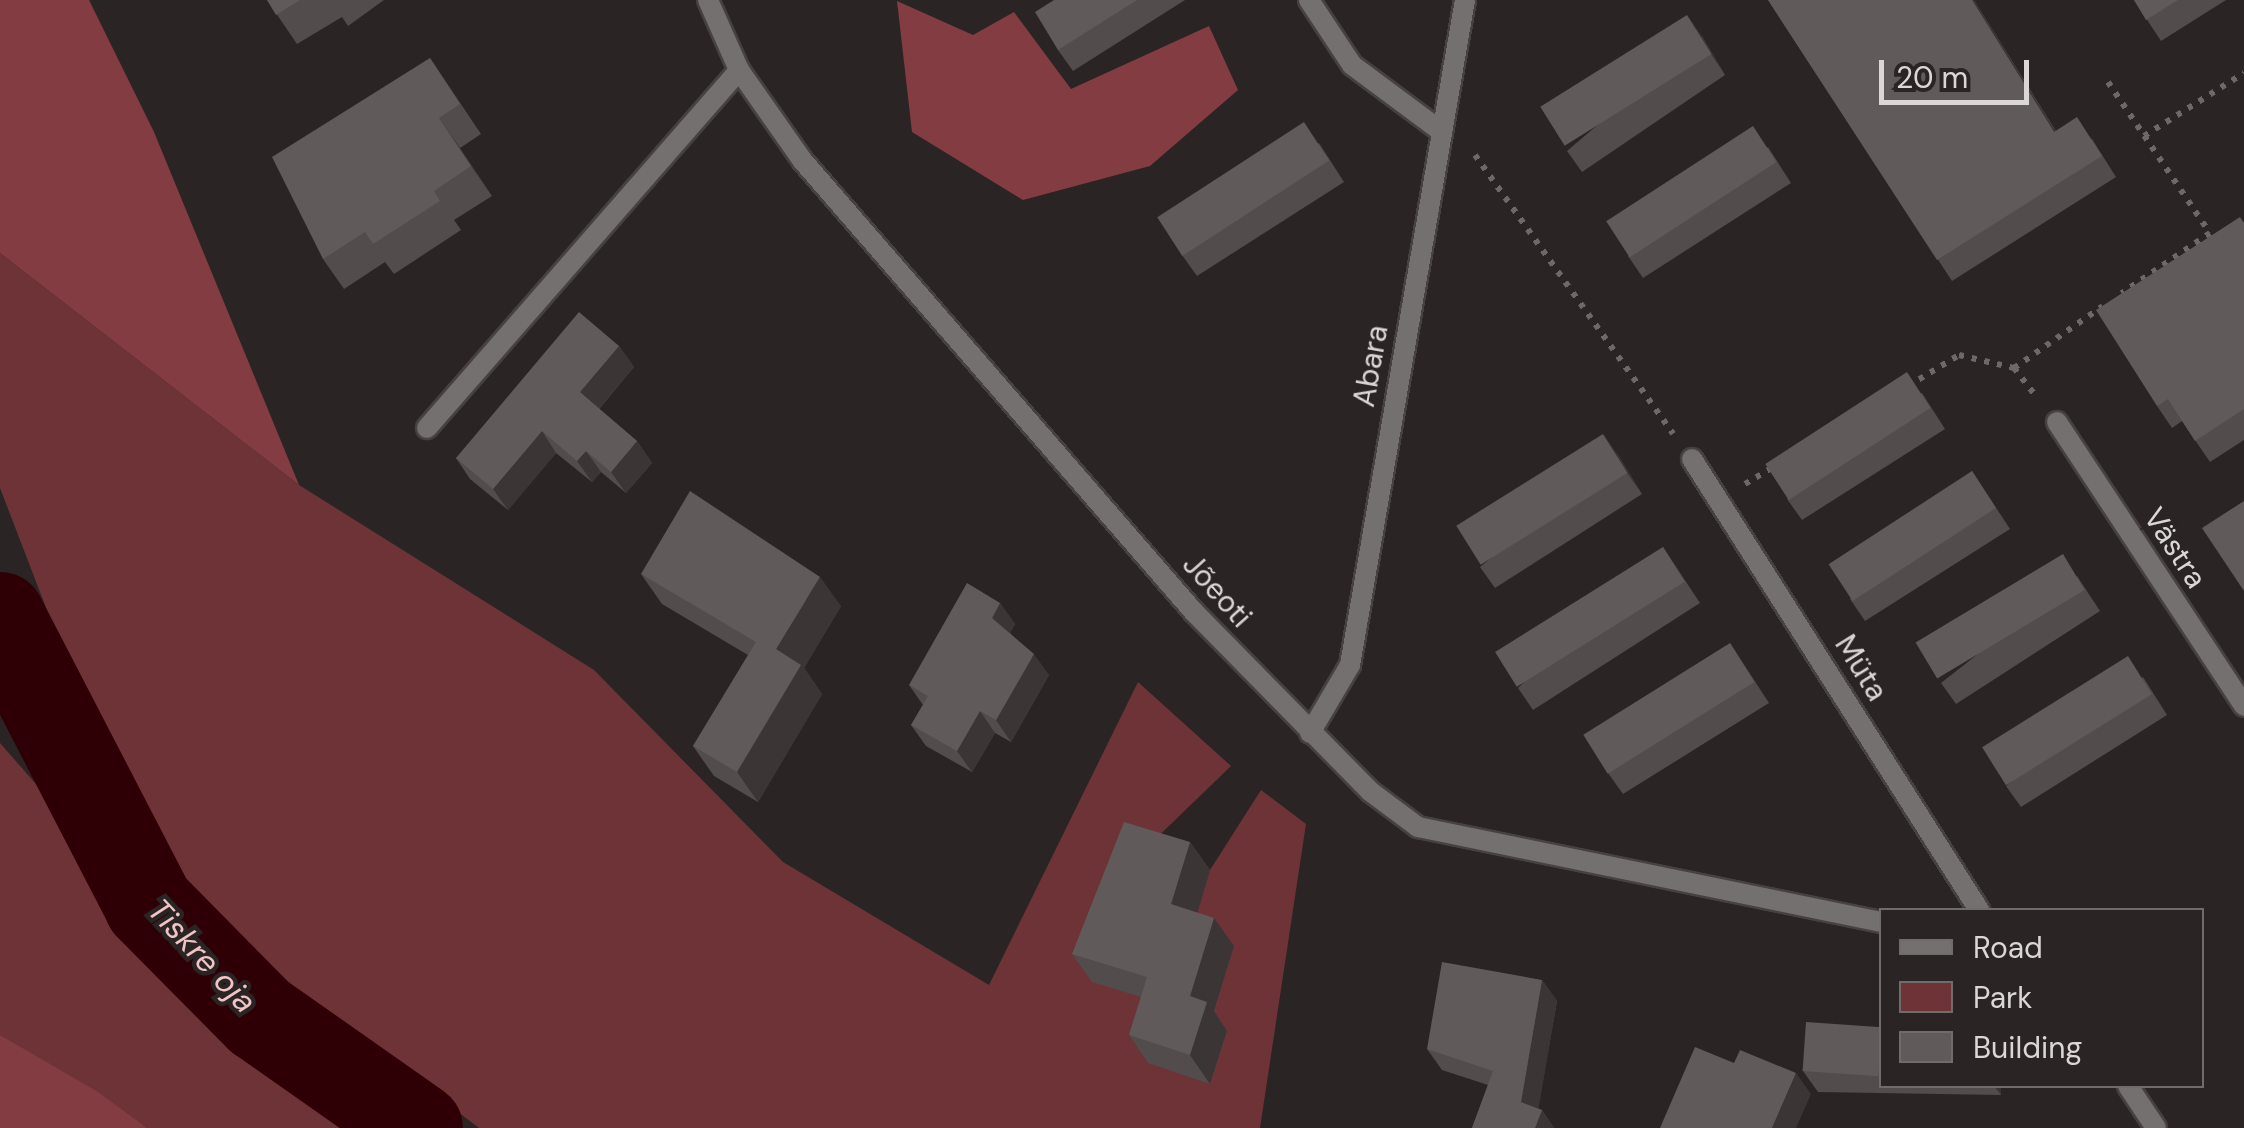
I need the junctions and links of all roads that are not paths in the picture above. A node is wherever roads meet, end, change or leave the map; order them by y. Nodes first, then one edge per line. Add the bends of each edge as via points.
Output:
1 (708, 0) edge
2 (1309, 0) edge
3 (1465, 0) edge
4 (739, 70) junction
5 (1441, 131) junction
6 (2056, 422) road end
7 (428, 428) dead end
8 (1692, 458) road end
9 (2244, 706) edge
10 (1310, 733) junction
11 (1978, 908) edge
12 (1879, 921) edge
13 (2129, 1088) edge
14 (2156, 1128) edge

1 - 4 street, Jõeoti
2 - 5 street via 1352,65
3 - 5 street, Abara
4 - 7 street
4 - 10 street, Jõeoti via 802,160
5 - 10 street, Abara via 1350,665
6 - 9 street, Västra
8 - 11 street, Müta
10 - 12 street, Jõeoti via 1418,827
13 - 14 street

